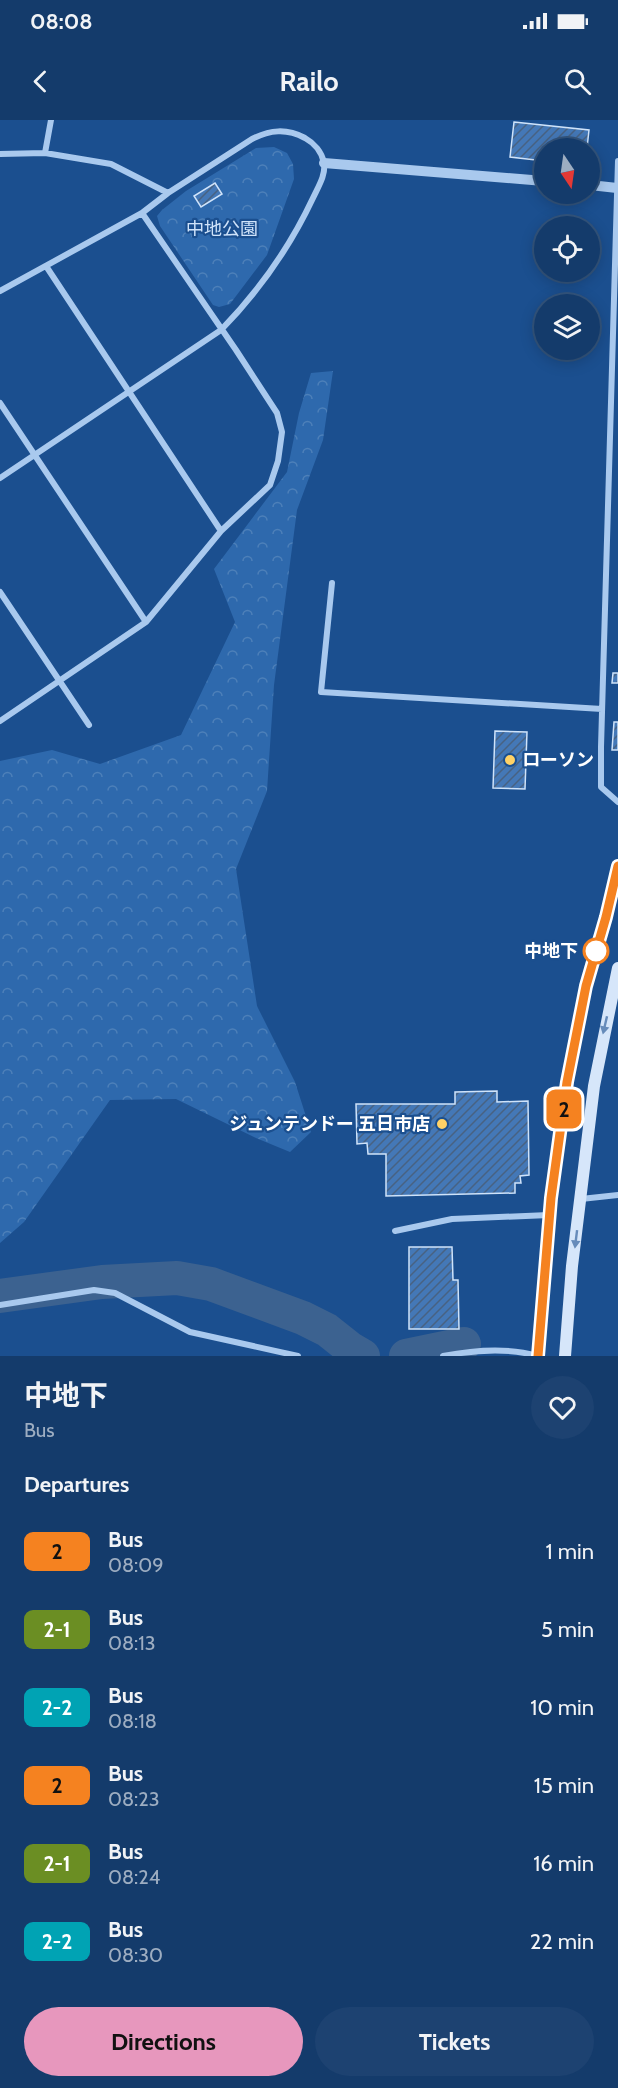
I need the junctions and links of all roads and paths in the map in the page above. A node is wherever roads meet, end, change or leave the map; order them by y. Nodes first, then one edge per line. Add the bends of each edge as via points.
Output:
1 (51, 120) edge
2 (45, 153) junction
3 (0, 154) edge
4 (618, 161) edge
5 (324, 163) junction
6 (534, 180) edge
7 (600, 186) edge
8 (617, 188) edge
9 (168, 193) junction
10 (141, 213) junction
11 (46, 266) junction
12 (0, 291) edge
13 (221, 330) junction
14 (128, 392) junction
15 (0, 403) edge
16 (610, 444) junction
17 (618, 445) edge
18 (34, 454) junction
19 (0, 478) edge
20 (221, 531) junction
21 (332, 583) dead end
22 (0, 592) edge
23 (146, 622) junction
24 (60, 681) junction
25 (602, 709) junction
26 (0, 721) edge
27 (89, 724) dead end
28 (618, 802) edge
29 (618, 866) edge
30 (618, 968) edge
31 (618, 1195) edge
32 (580, 1199) junction
33 (549, 1215) junction
34 (395, 1231) dead end
35 (0, 1305) edge
36 (298, 1356) edge
37 (443, 1356) edge
38 (538, 1356) edge
39 (565, 1356) edge

1 - 2 street
2 - 3 street
2 - 9 street via 111,164
4 - 8 street
5 - 6 street
5 - 9 street via 309,140 294,133 266,133
5 - 13 street via 318,187 286,246 244,307
7 - 8 street
8 - 16 street
9 - 10 street
10 - 11 street
10 - 13 street
11 - 12 street
11 - 14 street
13 - 14 street
13 - 20 street via 277,414 282,432 270,485
14 - 18 street
14 - 20 street
15 - 18 street
16 - 17 street
16 - 25 street
18 - 19 street
18 - 23 street
20 - 23 street
21 - 25 street via 321,692
22 - 24 street
23 - 24 street
24 - 26 street
24 - 27 street
25 - 28 street via 601,787
29 - 33 main road via 586,986 567,1082
30 -> 32 main road via 594,1086
31 - 32 street
32 -> 39 main road
33 - 34 street via 452,1219
33 - 38 main road
35 - 36 street via 94,1290 115,1293 190,1332
37 - 38 street via 473,1351

